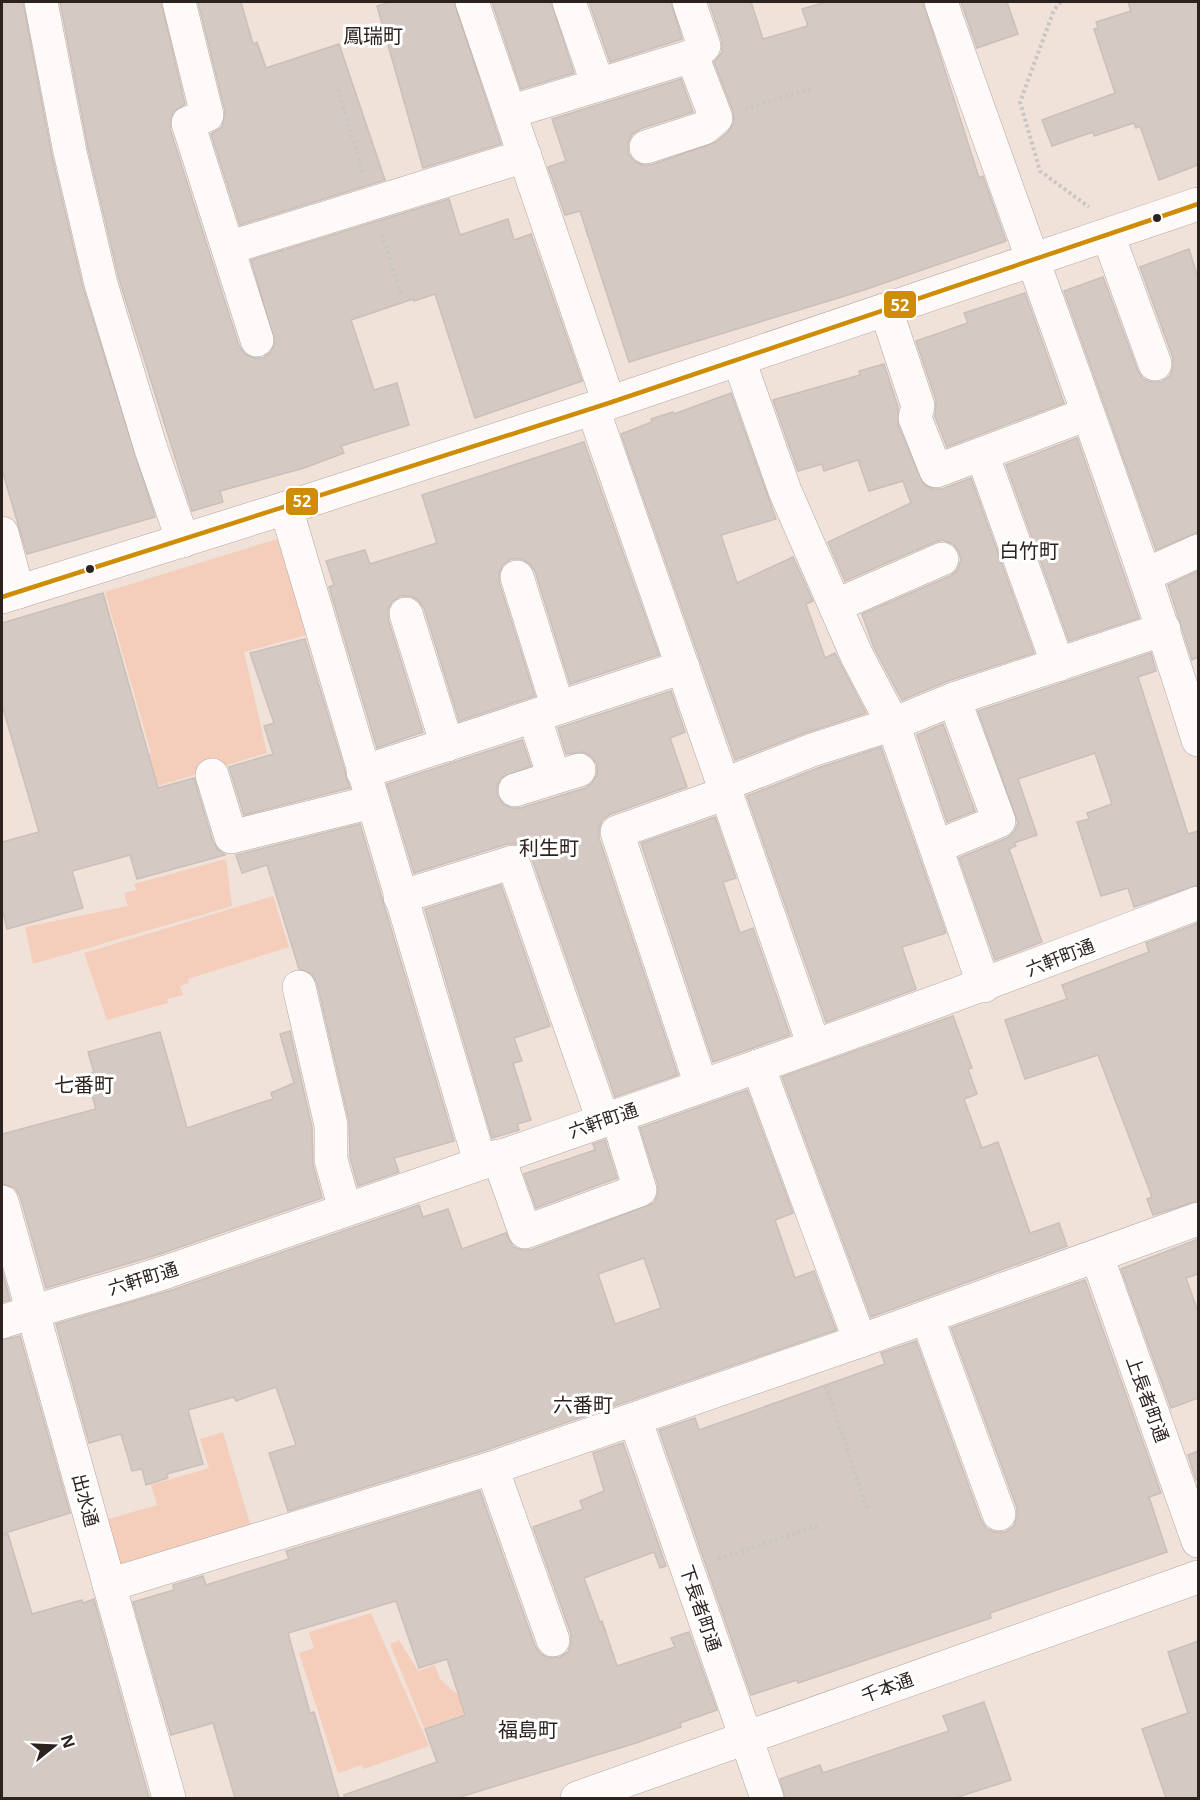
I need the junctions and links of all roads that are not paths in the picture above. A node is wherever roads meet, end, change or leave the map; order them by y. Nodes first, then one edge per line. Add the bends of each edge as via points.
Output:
1 (41, 2) edge
2 (179, 2) edge
3 (472, 2) edge
4 (569, 2) edge
5 (689, 2) edge
6 (941, 2) edge
7 (692, 56) junction
8 (598, 85) junction
9 (510, 112) junction
10 (646, 147) dead end
11 (525, 156) junction
12 (1198, 204) edge
13 (1103, 224) junction
14 (228, 248) junction
15 (1032, 261) junction
16 (886, 310) junction
17 (257, 340) dead end
18 (739, 360) junction
19 (1155, 364) dead end
20 (601, 406) junction
21 (1087, 414) junction
22 (982, 454) junction
23 (286, 508) junction
24 (2, 533) edge
25 (183, 541) junction
26 (1198, 551) edge
27 (942, 559) dead end
28 (1145, 575) junction
29 (517, 577) dead end
30 (10, 594) edge
31 (837, 605) junction
32 (406, 614) dead end
33 (1164, 629) junction
34 (1058, 665) junction
35 (682, 667) junction
36 (954, 699) junction
37 (546, 712) junction
38 (893, 724) junction
39 (1198, 740) edge
40 (447, 745) junction
41 (212, 775) dead end
42 (368, 787) junction
43 (724, 789) junction
44 (515, 790) dead end
45 (936, 847) junction
46 (400, 897) junction
47 (1198, 903) edge
48 (984, 986) junction
49 (299, 987) dead end
50 (814, 1046) junction
51 (758, 1066) junction
52 (702, 1085) junction
53 (610, 1118) junction
54 (489, 1159) junction
55 (2, 1202) edge
56 (345, 1209) junction
57 (1198, 1220) edge
58 (1097, 1256) junction
59 (34, 1311) junction
60 (927, 1317) junction
61 (2, 1322) edge
62 (860, 1341) junction
63 (635, 1419) junction
64 (492, 1467) junction
65 (999, 1514) dead end
66 (1198, 1541) edge
67 (1198, 1577) edge
68 (110, 1585) junction
69 (553, 1641) dead end
70 (746, 1737) junction
71 (169, 1798) edge
72 (576, 1798) edge
73 (767, 1798) edge

1 - 25 street via 101,284
2 - 14 street via 207,115 188,123
3 - 9 street
4 - 8 street
5 - 7 street via 704,46
6 - 15 street
7 - 8 street
7 - 10 street via 716,118 704,128
8 - 9 street
9 - 11 street
11 - 14 street
11 - 20 street
12 - 13 street
13 - 15 street
13 - 19 street
14 - 17 street
15 - 16 street
15 - 21 street
16 - 18 street
16 - 22 street via 918,406 915,418 936,471
18 - 20 street
18 - 31 street via 785,491
20 - 23 street
20 - 35 street
21 - 22 street
21 - 28 street
22 - 34 street
23 - 25 street
23 - 42 street
24 - 30 street
25 - 30 street
26 - 28 street
27 - 31 street
28 - 33 street
29 - 37 street
31 - 38 street via 857,656
32 - 40 street
33 - 34 street
33 - 39 street
34 - 36 street
35 - 37 street
35 - 43 street
36 - 38 street
36 - 45 street via 999,821
37 - 40 street
37 - 44 street via 566,774
38 - 43 street via 812,750
38 - 45 street
40 - 42 street
41 - 42 street via 231,837
42 - 46 street
43 - 50 street
43 - 52 street via 617,832
45 - 48 street
46 - 53 street via 513,862
46 - 54 street
47 - 48 street, 六軒町通
48 - 50 street, 六軒町通
49 - 56 street via 332,1125 331,1160
50 - 51 street, 六軒町通
51 - 52 street, 六軒町通
51 - 62 street
52 - 53 street, 六軒町通
53 - 54 street, 六軒町通
53 - 54 street via 640,1190 525,1232
54 - 56 street, 六軒町通
55 - 59 street, 出水通
56 - 59 street, 六軒町通 via 161,1273
57 - 58 street
58 - 60 street
58 - 66 street, 上長者町通
59 - 61 street, 六軒町通
59 - 68 street, 出水通
60 - 62 street
60 - 65 street
62 - 63 street
63 - 64 street
63 - 70 street, 下長者町通
64 - 68 street
64 - 69 street
67 - 70 street, 千本通
68 - 71 street, 出水通
70 - 72 street, 千本通
70 - 73 street, 下長者町通

